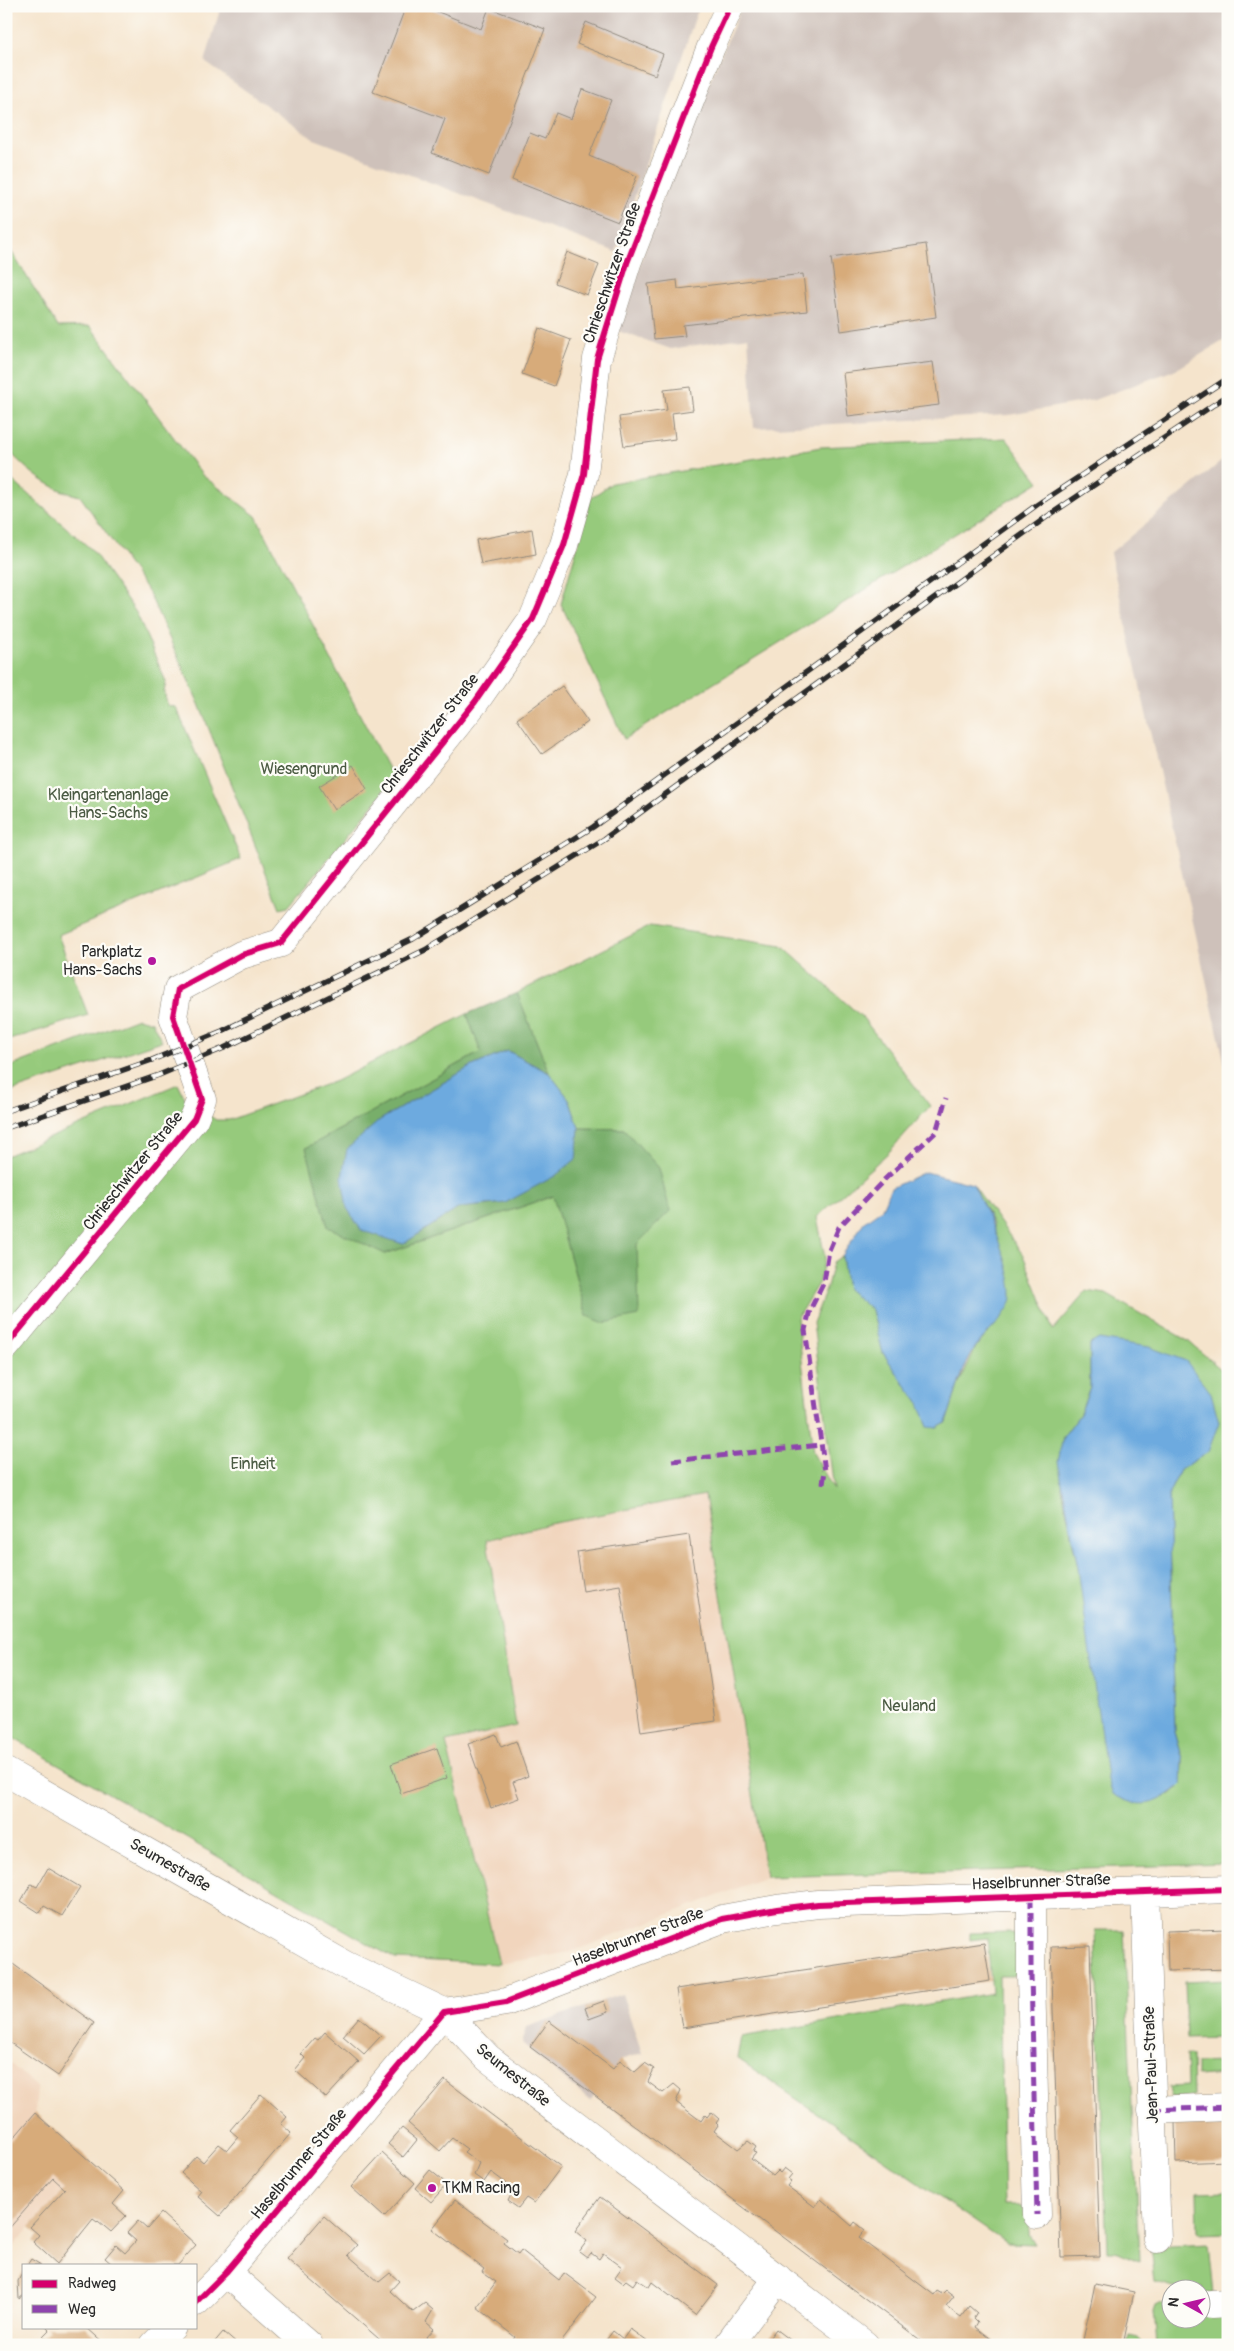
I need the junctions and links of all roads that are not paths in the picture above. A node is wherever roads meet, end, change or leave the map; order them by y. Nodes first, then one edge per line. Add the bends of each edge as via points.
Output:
1 (730, 6) edge
2 (6, 1346) edge
3 (6, 1772) edge
4 (1228, 1889) edge
5 (1145, 1892) junction
6 (1031, 1896) junction
7 (444, 2012) junction
8 (1228, 2107) edge
9 (1152, 2110) junction
10 (1038, 2215) dead end
11 (1157, 2239) dead end
12 (226, 2272) junction
13 (778, 2278) junction
14 (198, 2300) edge
15 (171, 2328) edge
16 (154, 2345) edge
17 (309, 2345) edge
18 (728, 2345) edge
19 (865, 2345) edge

1 - 2 street, Chrieschwitzer Straße via 627,263 597,359 584,474 564,545 533,619 475,702 281,942 241,955 178,989 174,1016 202,1099 194,1119
3 - 7 street, Seumestraße via 345,1965
4 - 5 street, Haselbrunner Straße
5 - 6 street, Haselbrunner Straße
5 - 9 street, Jean-Paul-Straße
6 - 7 street, Haselbrunner Straße via 818,1904 722,1919 506,2002
6 - 10 street via 1030,1975
7 - 12 street, Haselbrunner Straße
7 - 13 street, Seumestraße via 488,2058
8 - 9 street
9 - 11 street, Jean-Paul-Straße
12 - 14 street, Haselbrunner Straße
12 - 17 street
13 - 18 street
13 - 19 street, Seumestraße
15 - 16 street

